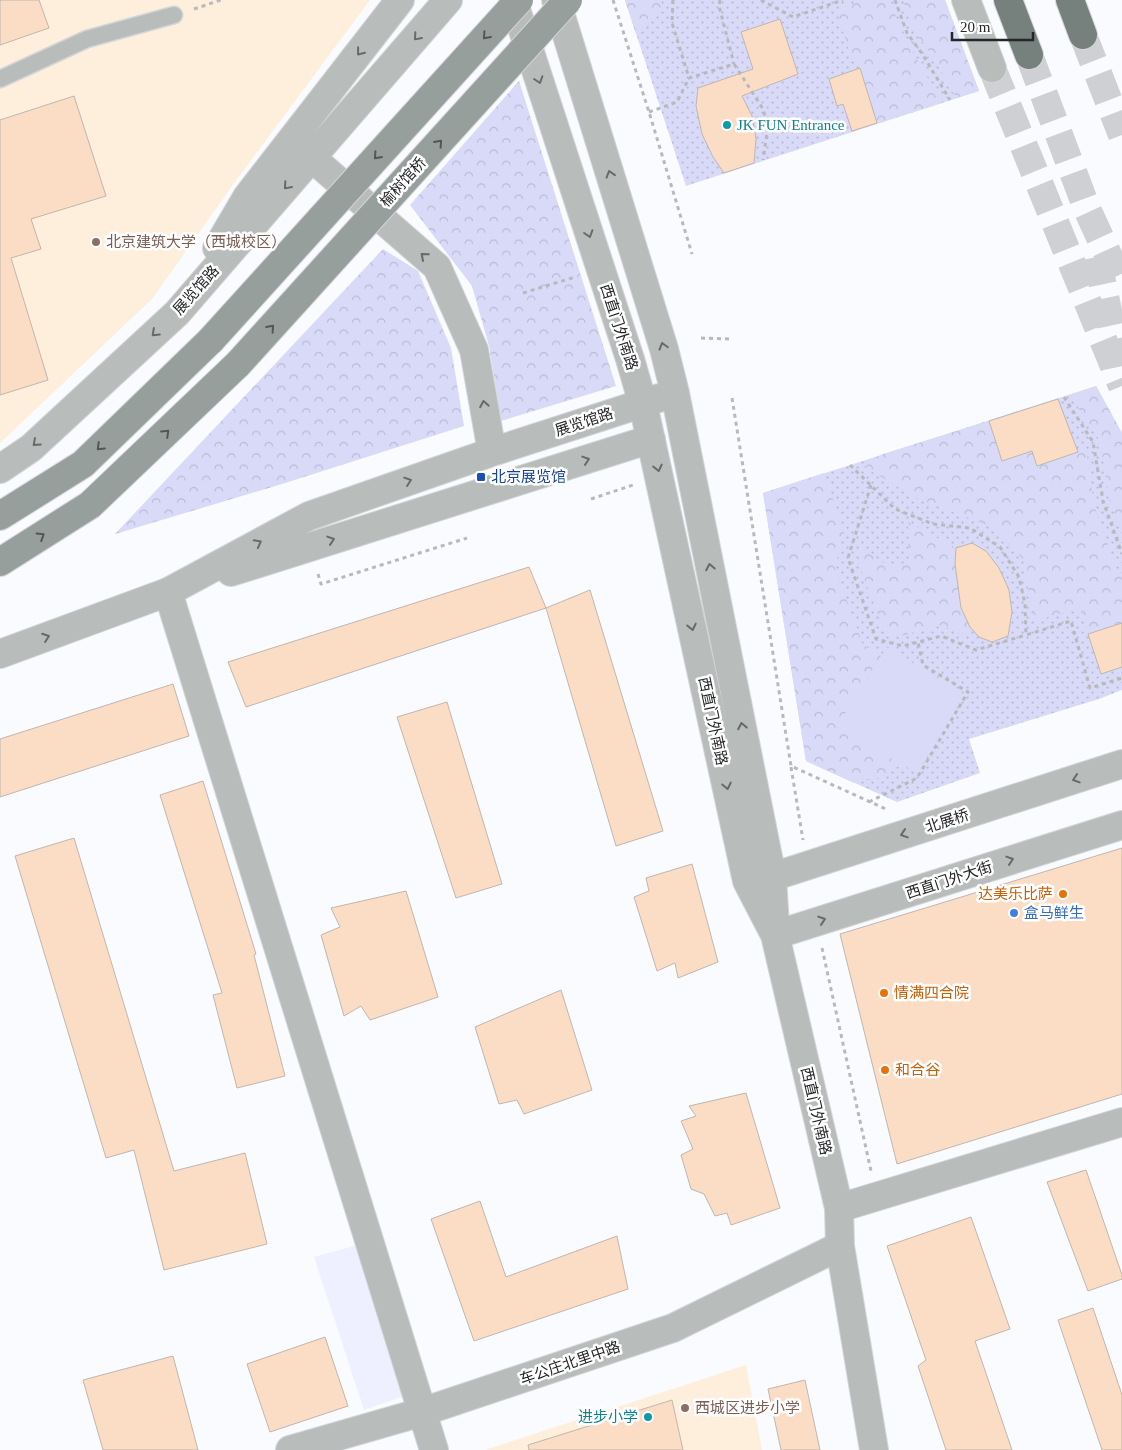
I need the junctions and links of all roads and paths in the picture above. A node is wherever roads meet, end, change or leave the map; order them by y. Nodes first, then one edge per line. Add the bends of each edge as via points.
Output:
1 (221, 0) edge
2 (400, 0) edge
3 (448, 0) edge
4 (513, 0) edge
5 (519, 0) edge
6 (556, 0) edge
7 (568, 0) edge
8 (613, 0) edge
9 (673, 0) edge
10 (720, 0) edge
11 (761, 0) edge
12 (843, 0) edge
13 (895, 0) edge
14 (966, 0) edge
15 (1008, 0) edge
16 (1070, 0) edge
17 (174, 15) joint
18 (1083, 35) tunnel mouth
19 (1029, 55) tunnel mouth
20 (734, 64) junction
21 (992, 68) tunnel mouth
22 (689, 78) junction
23 (0, 79) edge
24 (950, 100) dead end
25 (649, 112) junction
26 (312, 158) junction
27 (763, 160) dead end
28 (692, 254) dead end
29 (600, 268) junction
30 (523, 293) dead end
31 (177, 313) junction
32 (700, 338) dead end
33 (732, 339) dead end
34 (675, 393) junction
35 (1064, 397) dead end
36 (732, 398) dead end
37 (643, 404) junction
38 (651, 439) junction
39 (492, 452) junction
40 (850, 465) dead end
41 (0, 469) edge
42 (660, 477) junction
43 (871, 485) junction
44 (591, 499) dead end
45 (0, 516) edge
46 (466, 538) dead end
47 (309, 547) junction
48 (1122, 554) edge
49 (0, 562) edge
50 (168, 592) junction
51 (1026, 634) junction
52 (918, 642) junction
53 (0, 654) edge
54 (1122, 678) edge
55 (1122, 764) edge
56 (868, 802) junction
57 (896, 814) dead end
58 (1122, 825) edge
59 (760, 879) junction
60 (775, 935) junction
61 (821, 942) dead end
62 (1122, 1122) edge
63 (877, 1196) junction
64 (839, 1208) junction
65 (840, 1246) junction
66 (422, 1412) junction
67 (290, 1450) edge
68 (434, 1450) edge
69 (874, 1450) edge

1 - 17 path
2 -> 31 street via 248,197
3 -> 26 street, 展览馆路
4 -> 29 street, 西直门外南路
5 -> 45 main road, bridge via 210,340 83,464
34 -> 6 street, 西直门外南路
49 -> 7 main road, 榆树馆桥, bridge via 90,505 238,364
8 - 25 path
9 - 22 path via 672,23
10 - 20 path
11 - 12 path via 793,17
13 - 24 path via 907,33
14 - 21 street
15 - 19 highway
16 - 18 highway
17 - 23 lane via 87,39
20 - 22 path
20 - 27 path via 763,109 768,127
22 - 25 path via 677,102
25 - 28 path
26 -> 31 street, 展览馆路
39 -> 26 street via 474,350 437,268
29 - 30 path
29 - 37 street, 西直门外南路
31 -> 41 street, 展览馆路 via 31,448
32 - 33 path
34 - 37 street, 展览馆路
59 -> 34 street, 西直门外南路
35 - 48 path via 1093,442 1103,501
36 - 56 path via 791,766
37 - 38 street, 西直门外南路
37 - 39 street, 展览馆路
38 -> 42 street, 西直门外南路
47 -> 38 street, 展览馆路
50 -> 39 street, 展览馆路 via 309,516
40 - 43 path
42 - 44 path
42 -> 59 street, 西直门外南路
43 - 51 path via 895,509 933,524 970,528 1000,546 1018,577 1025,604
43 - 52 path via 848,558 876,639 903,646
46 - 47 path via 321,584
47 - 50 street, 展览馆路
53 -> 50 street, 展览馆路
50 - 66 street
51 - 52 path via 976,650 941,636
51 - 54 path via 1071,621 1090,688
52 - 56 path via 923,665 968,692 917,778
55 -> 59 street, 北展桥
56 - 57 path
60 -> 58 street, 西直门外大街
59 - 60 street, 西直门外南路
60 - 64 street, 西直门外南路
61 - 63 path
62 - 63 street
63 - 64 street
64 - 65 street, 西直门外南路
65 - 66 street, 车公庄北里中路 via 672,1328
65 - 69 street, 西直门外南路
66 - 67 street, 车公庄北里中路
66 - 68 street

